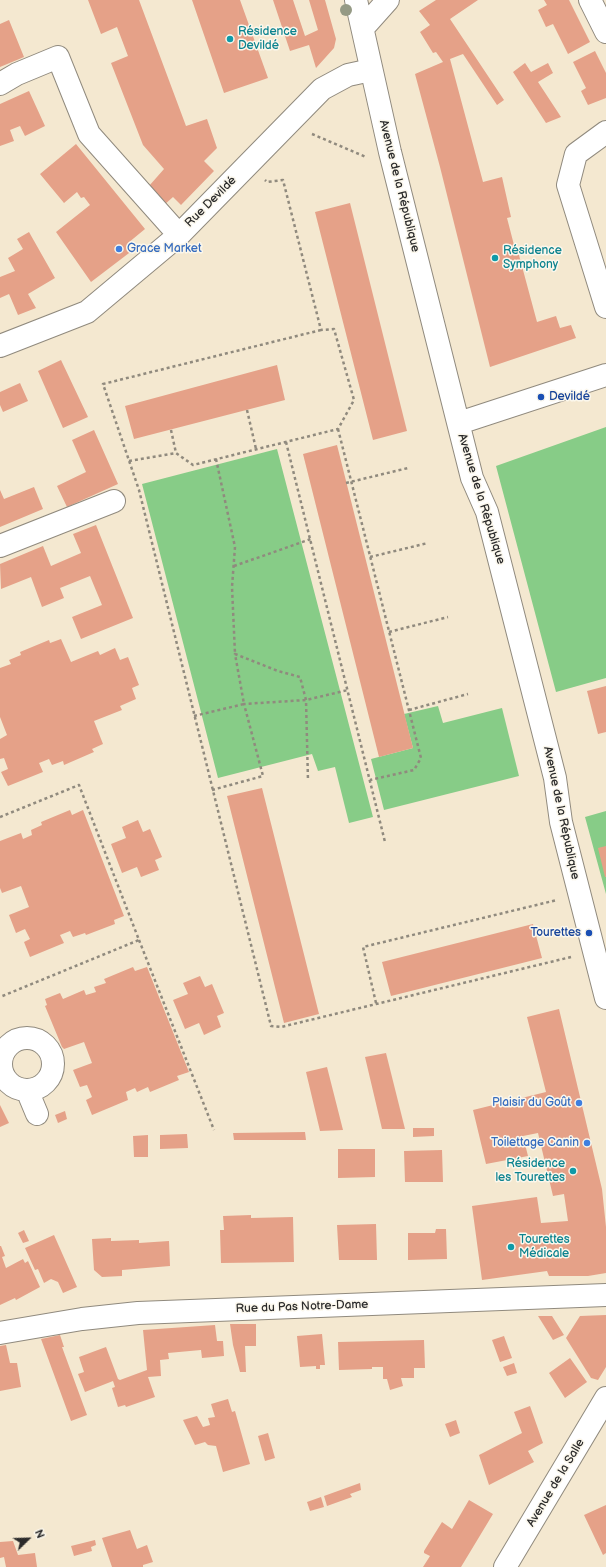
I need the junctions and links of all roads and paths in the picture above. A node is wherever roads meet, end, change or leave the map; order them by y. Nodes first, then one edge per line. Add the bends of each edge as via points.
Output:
1 (356, 0) edge
2 (388, 0) edge
3 (590, 0) edge
4 (363, 28) junction
5 (606, 32) edge
6 (371, 70) junction
7 (0, 84) edge
8 (606, 132) edge
9 (310, 134) dead end
10 (390, 152) junction
11 (250, 163) junction
12 (179, 234) junction
13 (606, 307) edge
14 (321, 330) junction
15 (0, 346) edge
16 (606, 375) edge
17 (247, 410) dead end
18 (459, 424) junction
19 (338, 429) junction
20 (171, 430) dead end
21 (286, 442) junction
22 (256, 449) junction
23 (176, 453) junction
24 (216, 459) junction
25 (129, 461) junction
26 (408, 468) dead end
27 (351, 481) junction
28 (346, 483) dead end
29 (114, 501) dead end
30 (311, 538) junction
31 (428, 543) dead end
32 (0, 546) edge
33 (370, 557) junction
34 (234, 566) junction
35 (448, 617) dead end
36 (389, 632) junction
37 (235, 654) junction
38 (348, 690) junction
39 (468, 694) dead end
40 (306, 700) junction
41 (244, 704) junction
42 (409, 710) junction
43 (194, 716) junction
44 (370, 780) junction
45 (308, 781) dead end
46 (212, 790) junction
47 (0, 817) edge
48 (385, 842) dead end
49 (579, 895) junction
50 (139, 940) junction
51 (593, 951) junction
52 (0, 997) edge
53 (606, 998) edge
54 (376, 1003) junction
55 (1, 1063) edge
56 (27, 1090) junction
57 (37, 1114) dead end
58 (214, 1130) dead end
59 (606, 1295) edge
60 (0, 1332) edge
61 (606, 1398) edge
62 (505, 1567) edge

1 - 4 street, Avenue de la République
2 - 4 street
3 - 5 street
4 - 6 street, Avenue de la République
6 - 10 street, Avenue de la République
6 - 11 street, Rue Devildé via 348,76 322,89
7 - 12 street via 58,57 89,134
8 - 13 street via 576,154 568,185
9 - 10 path via 367,157
10 - 18 street, Avenue de la République
11 - 12 street, Rue Devildé
11 - 14 path via 267,182 283,180
12 - 15 street, Rue Devildé via 87,312
14 - 19 path via 334,329 354,400
14 - 25 path via 103,384
16 - 18 street
17 - 22 path
18 - 49 street, Avenue de la République via 472,478 487,512 555,778 561,822
19 - 21 path
19 - 27 path
20 - 23 path
21 - 22 path
21 - 30 path
22 - 24 path
23 - 24 path via 193,466
23 - 25 path
24 - 34 path via 235,547
25 - 43 path via 139,490
26 - 27 path
27 - 28 path
27 - 33 path
29 - 32 street
30 - 34 path
30 - 38 path
31 - 33 path
33 - 36 path
34 - 37 path via 232,586
35 - 36 path
36 - 42 path
37 - 40 path via 300,677
37 - 41 path
38 - 40 path
38 - 44 path
39 - 42 path
40 - 41 path
40 - 45 path
41 - 43 path
41 - 46 path via 263,776
42 - 44 path via 421,758 414,770
43 - 46 path
44 - 48 path
46 - 54 path via 270,1026 281,1027
47 - 50 path via 79,785
49 - 51 street, Avenue de la République
49 - 54 path via 363,947
50 - 52 path
50 - 58 path
51 - 53 street, Avenue de la République
51 - 54 path
55 - 56 street via 6,1080 12,1086
55 - 56 street via 7,1048 21,1038 38,1040 45,1046 53,1061 50,1078 36,1089
56 - 57 street
59 - 60 street, Rue du Pas Notre-Dame via 138,1313
61 - 62 street, Avenue de la Salle

